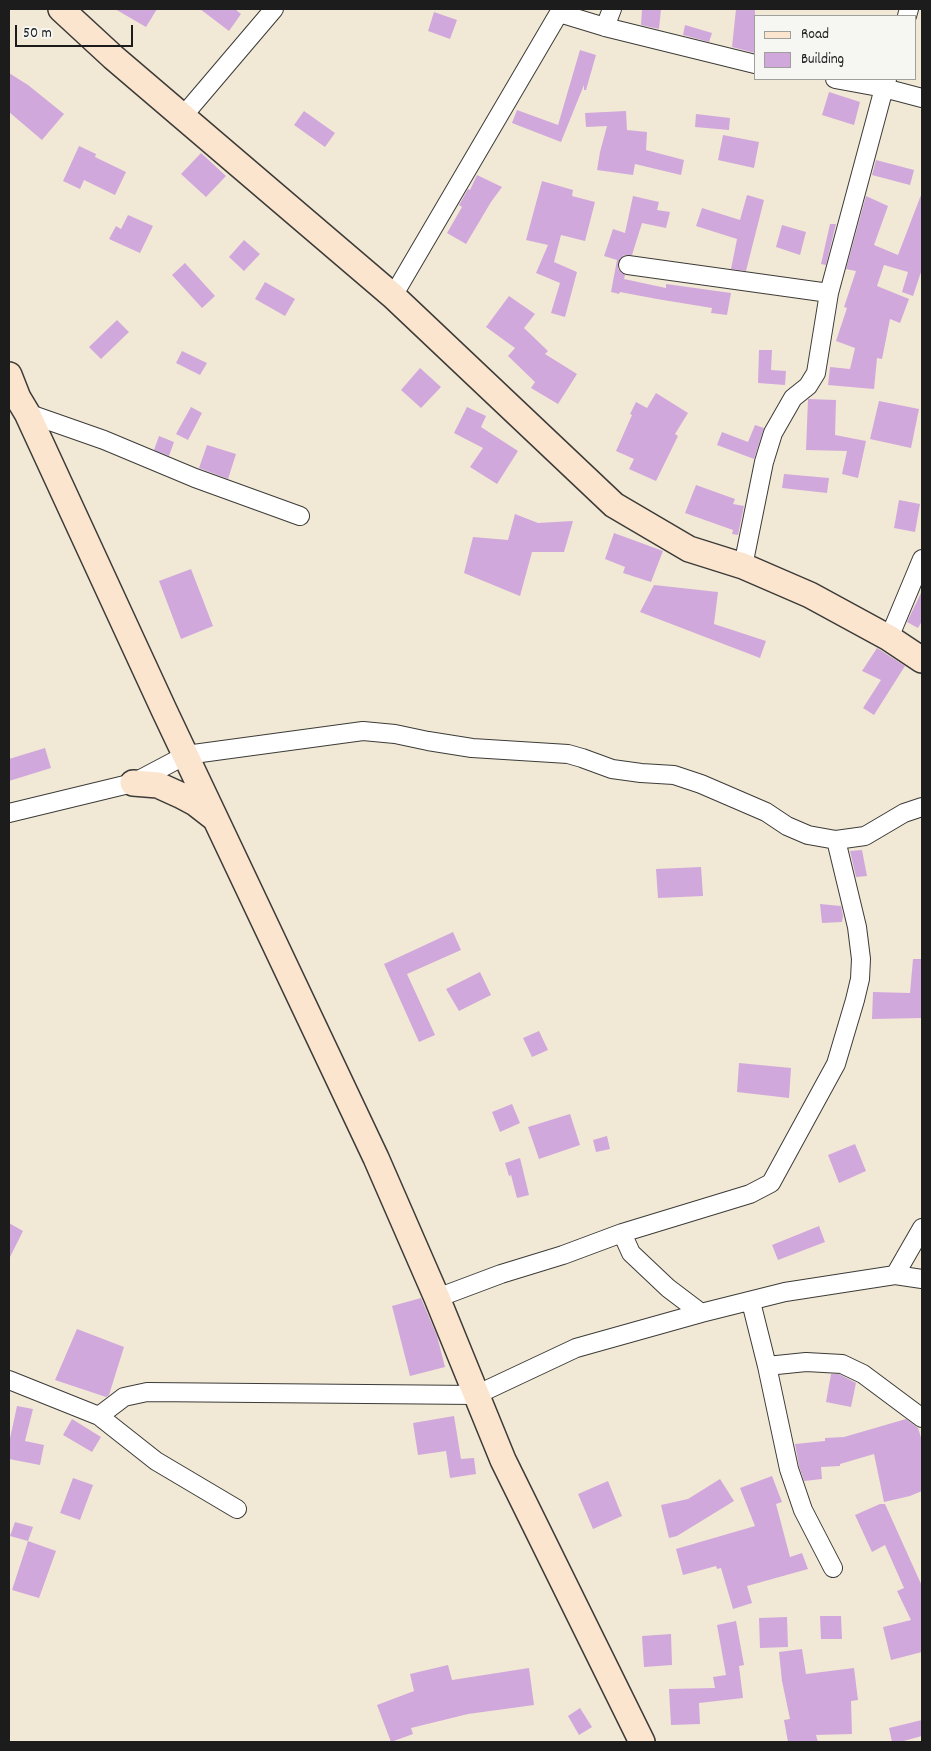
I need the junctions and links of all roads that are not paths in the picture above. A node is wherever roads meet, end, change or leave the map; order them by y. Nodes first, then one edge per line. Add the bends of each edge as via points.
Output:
1 (61, 9) edge
2 (274, 9) edge
3 (612, 9) edge
4 (551, 11) edge
5 (605, 27) junction
6 (754, 64) edge
7 (848, 80) edge
8 (885, 83) edge
9 (922, 98) edge
10 (183, 116) junction
11 (628, 265) dead end
12 (829, 293) junction
13 (393, 296) junction
14 (9, 375) edge
15 (18, 400) edge
16 (300, 516) dead end
17 (922, 560) edge
18 (743, 566) junction
19 (889, 638) junction
20 (922, 660) edge
21 (186, 755) junction
22 (132, 783) junction
23 (922, 807) edge
24 (9, 814) edge
25 (217, 820) junction
26 (836, 840) junction
27 (922, 1228) edge
28 (622, 1232) junction
29 (895, 1275) junction
30 (922, 1279) edge
31 (437, 1298) junction
32 (751, 1302) junction
33 (701, 1312) junction
34 (767, 1366) junction
35 (9, 1380) edge
36 (476, 1395) junction
37 (99, 1416) junction
38 (922, 1418) edge
39 (237, 1509) dead end
40 (833, 1568) dead end
41 (642, 1742) edge

1 - 10 street
2 - 10 street
3 - 5 street
4 - 5 street
4 - 13 street
5 - 6 street
7 - 8 street
8 - 9 street
8 - 12 street
10 - 13 street
11 - 12 street
12 - 18 street via 816,373 808,386 792,398 773,433
13 - 18 street via 614,505 689,549
14 - 15 street
15 - 16 street via 195,478
15 - 21 street
17 - 19 street
18 - 19 street via 810,595
19 - 20 street
21 - 22 street
21 - 25 street
21 - 26 street via 363,731 472,748 568,754 612,769 685,778 766,812 808,835
22 - 24 street
22 - 25 street via 158,786 180,795
23 - 26 street via 904,813 865,836
25 - 31 street via 372,1149
26 - 28 street via 857,927 861,959 855,1000 836,1064 771,1182 750,1194
27 - 29 street
28 - 31 street
28 - 33 street via 631,1253 668,1288
29 - 30 street
29 - 32 street via 784,1292
31 - 36 street
32 - 33 street
32 - 34 street
33 - 36 street via 576,1348
34 - 38 street via 806,1362 842,1364 863,1374
34 - 40 street via 789,1469 803,1510
35 - 37 street
36 - 37 street via 147,1392 124,1398
36 - 41 street via 503,1460
37 - 39 street via 156,1462

